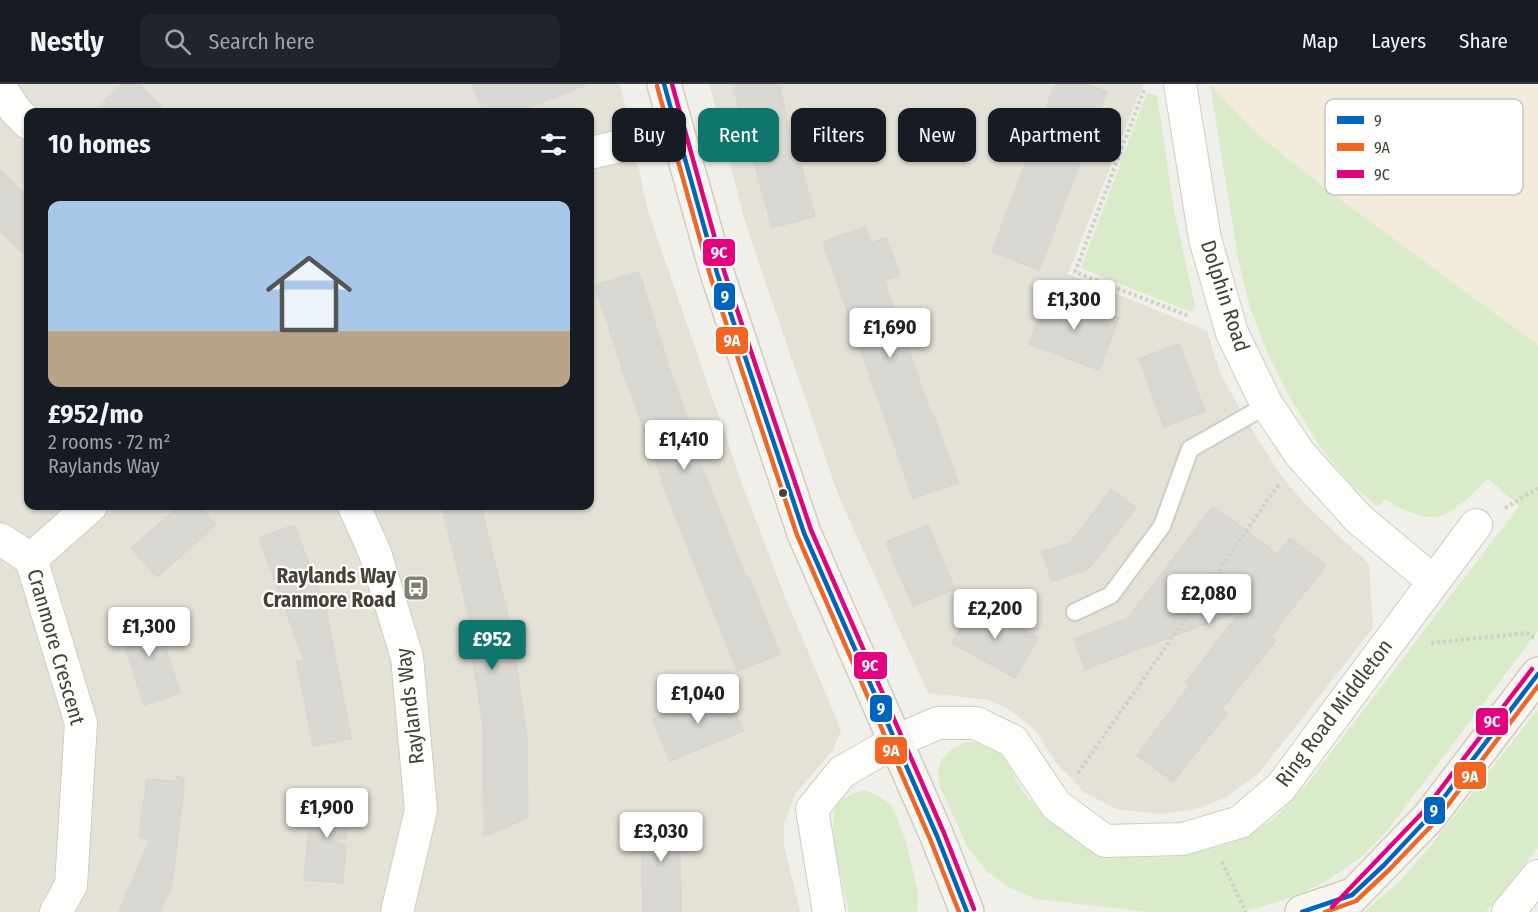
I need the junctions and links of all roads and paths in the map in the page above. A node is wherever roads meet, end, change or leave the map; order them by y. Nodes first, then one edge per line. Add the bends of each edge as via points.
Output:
1 (664, 84) edge
2 (1146, 84) edge
3 (1180, 84) edge
4 (0, 87) edge
5 (670, 108) edge
6 (24, 119) edge
7 (612, 148) edge
8 (594, 152) edge
9 (684, 162) edge
10 (1232, 333) junction
11 (1267, 405) junction
12 (1300, 454) junction
13 (86, 510) edge
14 (356, 510) edge
15 (1476, 525) dead end
16 (0, 539) edge
17 (31, 559) junction
18 (1433, 581) junction
19 (1075, 612) dead end
20 (1402, 623) junction
21 (1538, 640) edge
22 (1538, 674) edge
23 (896, 741) junction
24 (1056, 805) junction
25 (1208, 831) junction
26 (1538, 876) edge
27 (1344, 904) edge
28 (56, 912) edge
29 (397, 912) edge
30 (829, 912) edge
31 (967, 912) edge
32 (1246, 912) edge
33 (1302, 912) edge
34 (1508, 912) edge

1 - 5 street
2 - 10 path via 1075,272
3 - 10 street, Dolphin Road via 1205,239
4 - 6 street
7 - 8 street
9 - 23 street via 717,273 804,533
10 - 11 street, Dolphin Road
11 - 12 street, Dolphin Road
11 - 19 lane via 1190,449 1161,526 1111,595
12 - 18 street, Dolphin Road via 1359,519
12 - 24 path
13 - 17 street
14 - 29 street, Raylands Way via 375,553 407,657 421,810
15 - 18 street, Ring Road Middleton
16 - 17 street, Cranmore Crescent
17 - 28 street, Cranmore Crescent via 81,723 71,885
18 - 20 street, Ring Road Middleton
20 - 21 path via 1427,644 1527,633
20 - 25 street, Ring Road Middleton via 1281,787 1240,822
22 - 27 street via 1429,818
23 - 24 street, Ring Road Middleton via 938,723 976,723 1013,741
23 - 30 street, Ring Road Middleton via 842,772 812,809
23 - 31 street
24 - 25 street, Ring Road Middleton via 1105,841 1183,839
25 - 32 path
26 - 34 street
27 - 33 street

